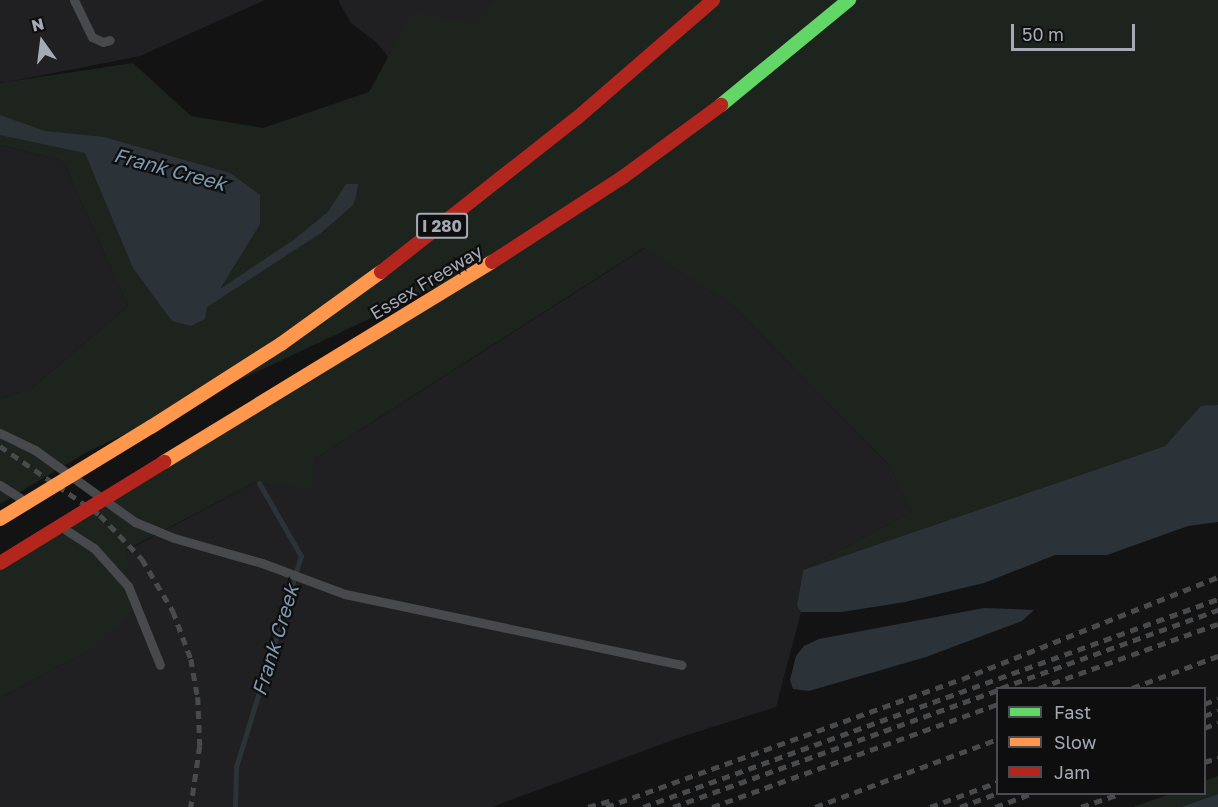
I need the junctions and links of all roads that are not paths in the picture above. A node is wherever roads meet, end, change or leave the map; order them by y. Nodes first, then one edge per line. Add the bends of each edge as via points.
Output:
1 (74, 0) edge
2 (713, 0) edge
3 (849, 0) edge
4 (110, 40) dead end
5 (0, 433) edge
6 (0, 485) edge
7 (38, 510) dead end
8 (47, 516) dead end
9 (0, 519) edge
10 (0, 563) edge
11 (160, 665) dead end
12 (682, 665) dead end

1 - 4 lane via 92,37 103,42
2 - 9 highway, Essex Freeway / I 280, bridge via 577,118 391,265 281,344
3 - 10 highway, Essex Freeway, bridge via 719,107 623,177 470,276
5 - 12 lane via 35,450 135,522 174,538 262,563 345,594
6 - 7 lane
8 - 11 lane via 94,548 128,586

